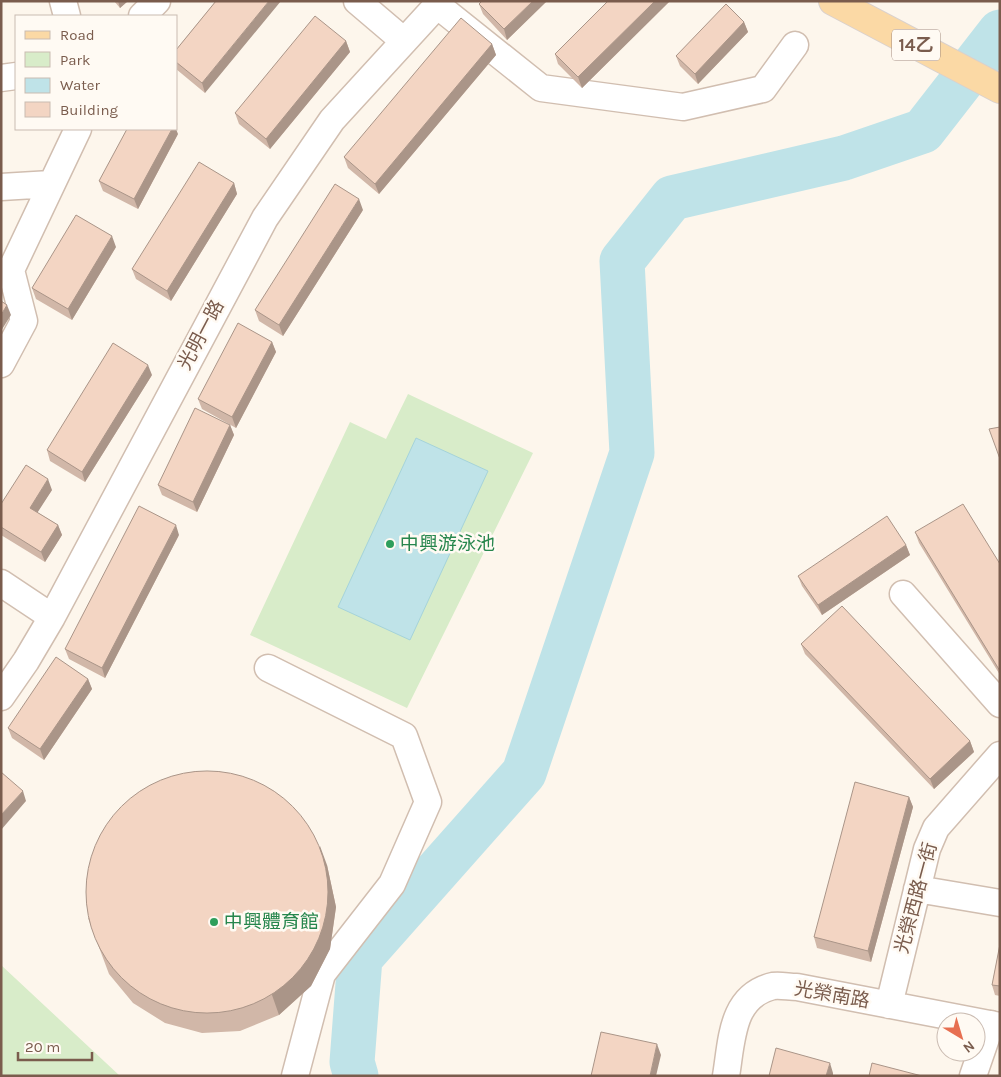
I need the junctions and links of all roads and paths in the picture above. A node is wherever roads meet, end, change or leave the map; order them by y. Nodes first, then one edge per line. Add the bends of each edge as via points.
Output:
1 (63, 1) edge
2 (157, 1) edge
3 (357, 1) edge
4 (833, 1) edge
5 (439, 3) edge
6 (67, 15) edge
7 (143, 15) edge
8 (404, 42) junction
9 (795, 46) dead end
10 (15, 76) edge
11 (1, 78) edge
12 (1000, 89) edge
13 (78, 130) edge
14 (51, 184) junction
15 (1, 187) edge
16 (6, 265) edge
17 (1, 364) edge
18 (1, 583) edge
19 (903, 594) dead end
20 (52, 616) junction
21 (268, 668) dead end
22 (1, 697) edge
23 (1000, 704) edge
24 (1000, 755) edge
25 (917, 888) junction
26 (1000, 903) edge
27 (889, 1004) junction
28 (995, 1025) edge
29 (294, 1076) edge
30 (726, 1076) edge
31 (973, 1076) edge

1 - 6 street
2 - 7 street
3 - 8 street
4 - 12 main road, 14乙
5 - 8 street, 光明一路
5 - 9 street via 541,88 683,107 763,88
8 - 20 street, 光明一路 via 332,120 265,218
10 - 11 street
13 - 14 street
14 - 15 street
14 - 16 street
16 - 17 street via 24,321
18 - 20 street
19 - 23 street
20 - 22 street, 光明一路
21 - 29 street via 404,736 428,802 392,884 322,974
24 - 25 street, 光榮西路一街 via 936,828
25 - 26 street
25 - 27 street, 光榮西路一街
27 - 28 street, 光榮南路
27 - 30 street, 光榮南路 via 797,987 775,986 756,992 742,1005 735,1022
28 - 31 street

